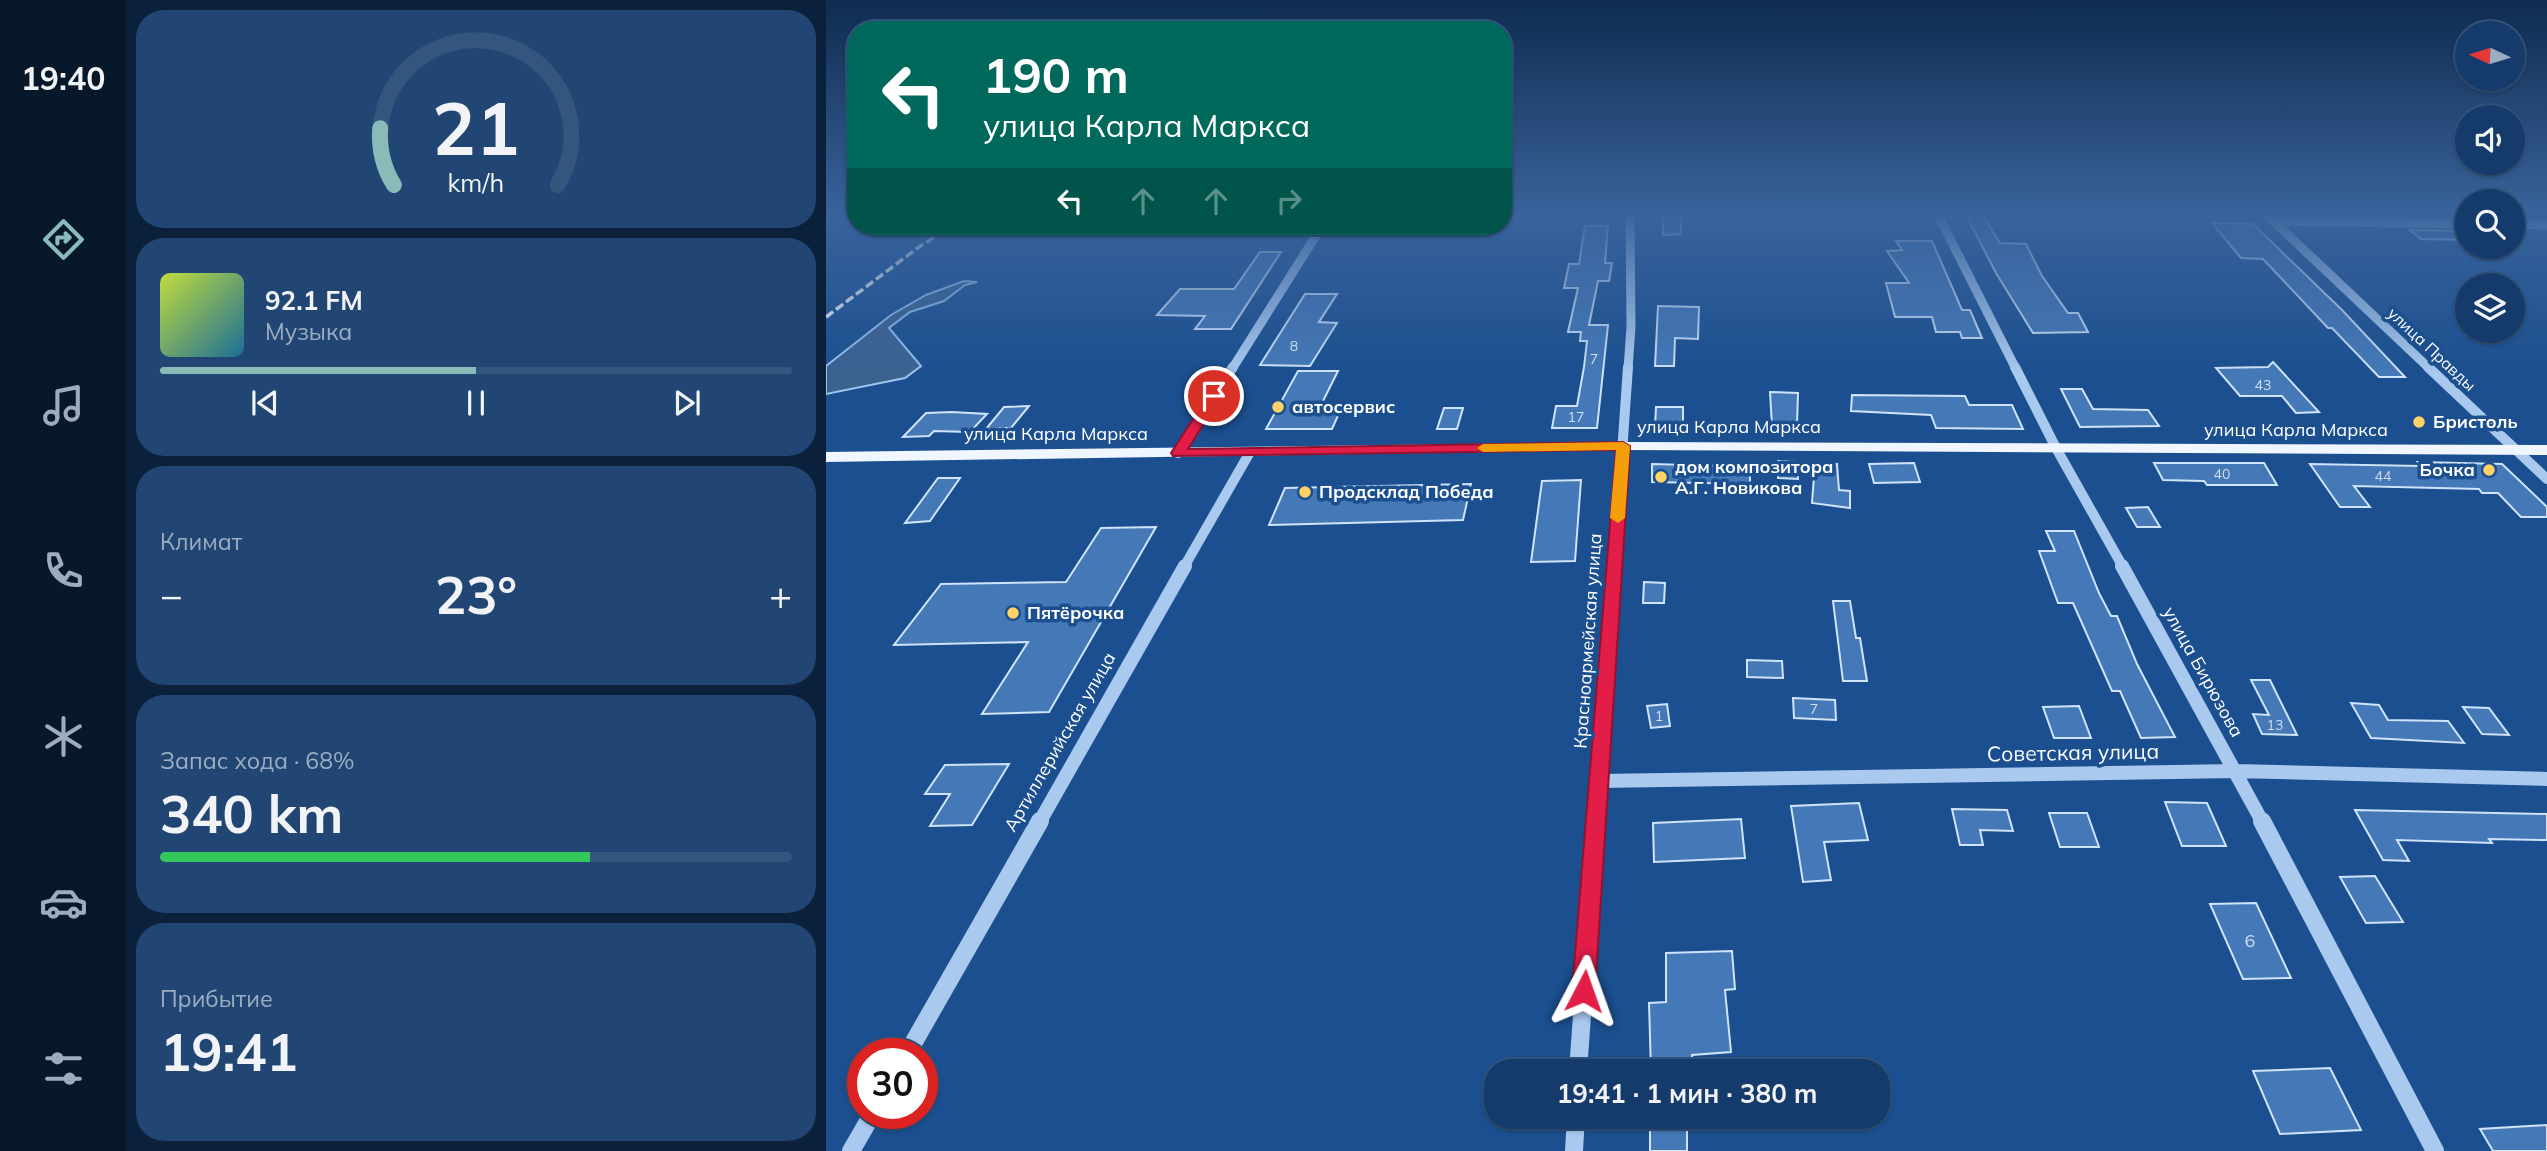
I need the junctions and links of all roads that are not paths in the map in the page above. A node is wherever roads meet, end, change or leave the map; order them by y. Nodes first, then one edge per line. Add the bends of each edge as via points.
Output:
1 (1296, 267) edge
2 (1630, 267) edge
3 (1964, 267) edge
4 (2322, 267) edge
5 (1623, 446) junction
6 (2056, 448) junction
7 (2516, 450) junction
8 (2547, 450) edge
9 (1250, 452) junction
10 (1178, 453) junction
11 (826, 457) edge
12 (2547, 479) edge
13 (2236, 771) junction
14 (2547, 779) edge
15 (1599, 781) junction
16 (916, 1038) edge
17 (1579, 1059) edge
18 (864, 1129) edge
19 (1575, 1129) edge
20 (851, 1151) edge
21 (1574, 1151) edge
22 (2435, 1151) edge

1 - 10 street
2 - 5 street, Красноармейская улица
3 - 6 street, улица Бирюзова
4 - 7 street, улица Правды
5 - 6 main road, улица Карла Маркса
5 - 9 main road, улица Карла Маркса
5 - 15 street, Красноармейская улица
6 - 7 main road, улица Карла Маркса
6 - 13 street, улица Бирюзова
7 - 8 main road, улица Карла Маркса
7 - 12 street, улица Правды
9 - 10 main road, улица Карла Маркса
9 - 16 street, Артиллерийская улица
10 - 11 main road, улица Карла Маркса
13 - 14 street, Советская улица
13 - 15 street, Советская улица
13 - 22 street, улица Бирюзова
15 - 17 street, Красноармейская улица
18 - 20 street
19 - 21 street

